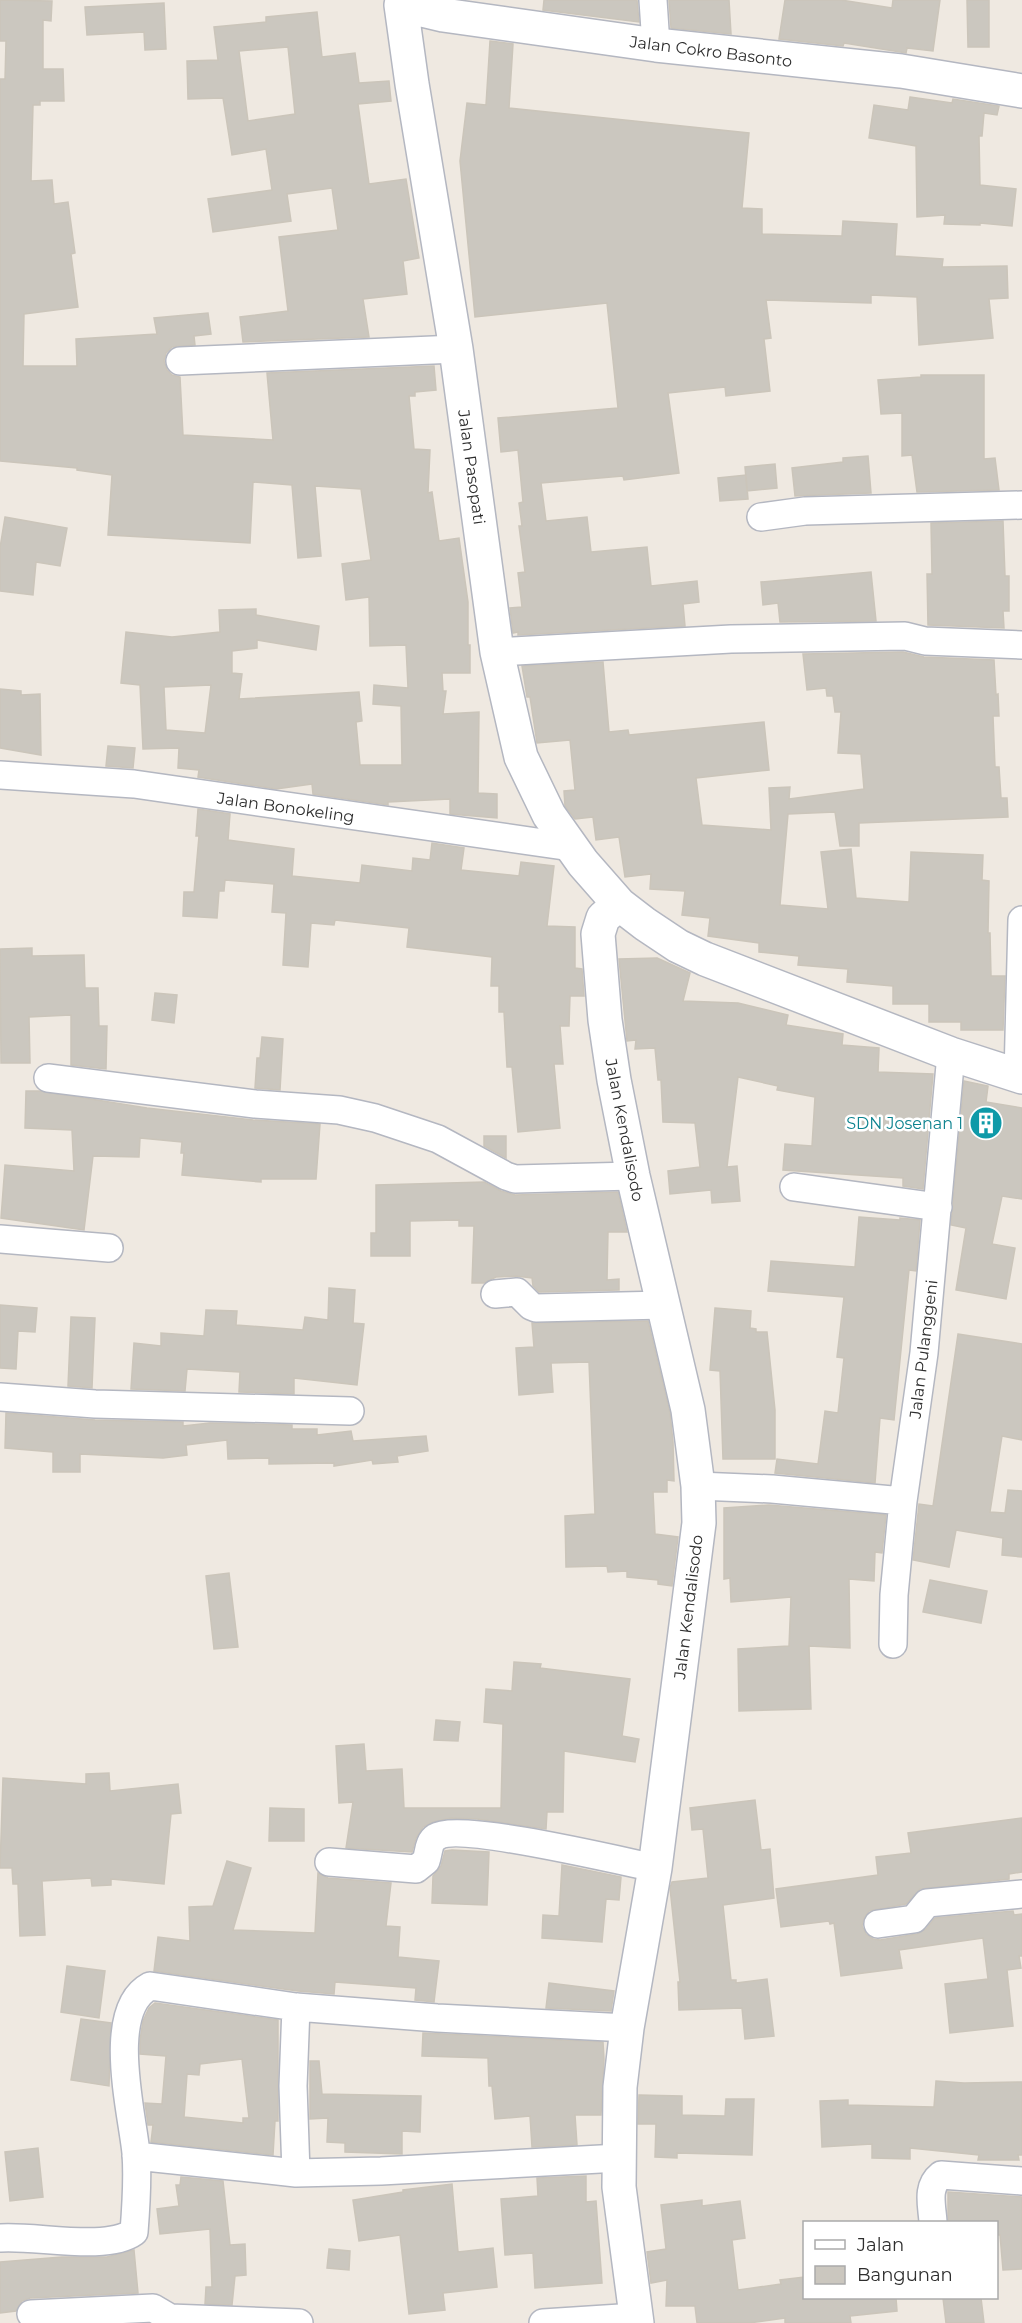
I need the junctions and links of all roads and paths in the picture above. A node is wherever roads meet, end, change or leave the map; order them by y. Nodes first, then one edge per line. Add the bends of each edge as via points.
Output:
1 (653, 0) edge
2 (401, 3) edge
3 (656, 45) junction
4 (1022, 91) edge
5 (456, 349) junction
6 (180, 361) dead end
7 (1022, 505) edge
8 (761, 517) dead end
9 (1022, 645) edge
10 (498, 652) junction
11 (0, 775) edge
12 (571, 847) junction
13 (619, 904) junction
14 (1022, 920) edge
15 (951, 1054) junction
16 (1020, 1077) edge
17 (48, 1078) dead end
18 (633, 1176) junction
19 (794, 1187) dead end
20 (938, 1207) junction
21 (0, 1239) edge
22 (110, 1248) dead end
23 (495, 1294) dead end
24 (664, 1305) junction
25 (0, 1397) edge
26 (350, 1411) dead end
27 (698, 1486) junction
28 (903, 1501) junction
29 (893, 1644) dead end
30 (329, 1862) dead end
31 (655, 1868) junction
32 (1022, 1894) edge
33 (878, 1924) dead end
34 (296, 2007) junction
35 (627, 2028) junction
36 (136, 2156) junction
37 (619, 2158) junction
38 (296, 2173) junction
39 (1022, 2181) edge
40 (933, 2221) edge
41 (0, 2238) edge
42 (31, 2314) dead end
43 (636, 2320) edge
44 (298, 2323) edge
45 (543, 2323) edge

1 - 3 street
2 - 3 street, Jalan Cokro Basonto via 443,15
2 - 5 street, Jalan Pasopati
3 - 4 street, Jalan Cokro Basonto via 901,71
5 - 6 street
5 - 10 street, Jalan Pasopati
7 - 8 street via 805,511
9 - 10 street via 925,641 905,636 731,639
10 - 12 street, Jalan Pasopati via 521,757 549,815
11 - 12 street, Jalan Bonokeling via 134,784
12 - 13 street, Jalan Pasopati
13 - 15 street, Jalan Pasopati via 705,959
13 - 18 street, Jalan Kendalisodo via 603,918 597,934 605,1020
14 - 16 street
15 - 16 street, Jalan Pasopati
15 - 20 street, Jalan Pulanggeni
17 - 18 street via 255,1104 339,1110 438,1139 515,1179
18 - 24 street, Jalan Kendalisodo
19 - 20 street
20 - 28 street, Jalan Pulanggeni via 924,1353
21 - 22 street
23 - 24 street via 517,1292 536,1308
24 - 27 street, Jalan Kendalisodo via 688,1410
25 - 26 street via 95,1404
27 - 28 street
27 - 31 street, Jalan Kendalisodo via 699,1523
28 - 29 street, Jalan Pulanggeni
30 - 31 street via 416,1869 426,1861 434,1838 451,1833 504,1837
31 - 35 street, Jalan Kendalisodo
32 - 33 street via 927,1903 914,1918
34 - 35 street
34 - 36 street via 150,1986 141,1991 132,2004 123,2054
34 - 38 street
35 - 37 street, Jalan Kendalisodo via 620,2087
36 - 38 street
36 - 41 street via 134,2232 126,2238
37 - 38 street
37 - 43 street, Jalan Kendalisodo via 619,2187
39 - 40 street via 941,2175 933,2181 931,2192
42 - 44 street via 153,2308 170,2318
43 - 45 street

